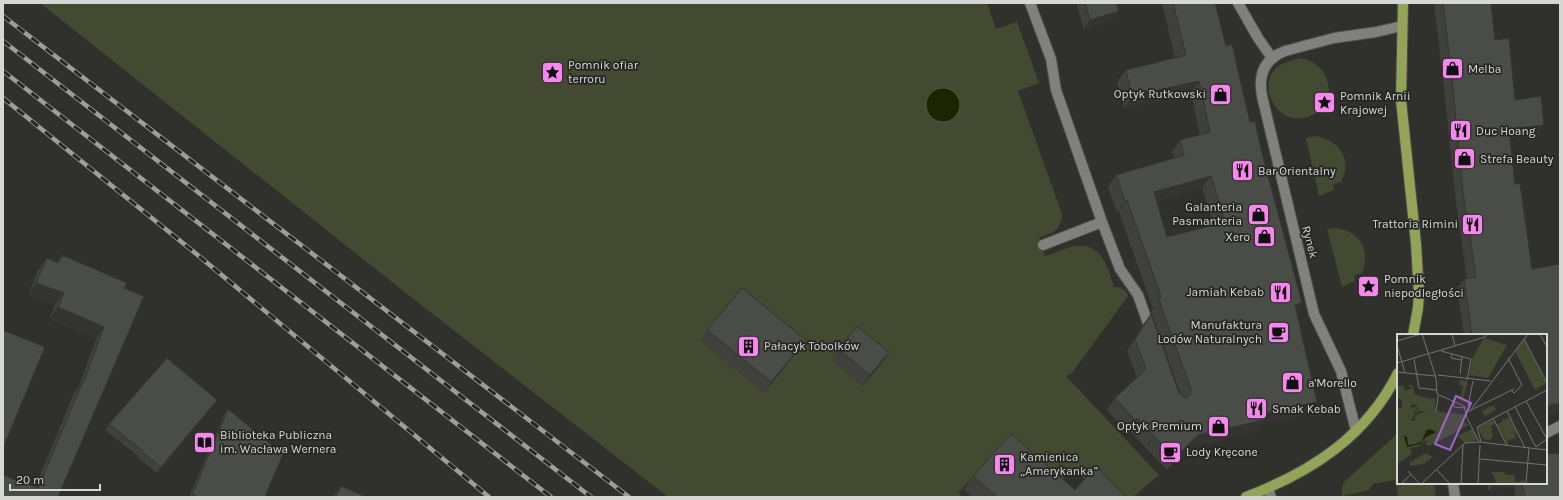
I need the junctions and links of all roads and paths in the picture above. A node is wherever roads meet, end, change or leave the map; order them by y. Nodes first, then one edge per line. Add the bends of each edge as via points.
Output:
1 (1030, 3) edge
2 (1238, 3) edge
3 (1403, 3) edge
4 (1402, 26) junction
5 (1272, 58) junction
6 (1102, 222) junction
7 (1043, 245) dead end
8 (1413, 334) edge
9 (1153, 338) edge
10 (1397, 377) edge
11 (1560, 426) edge
12 (1356, 431) junction
13 (1547, 432) edge
14 (1453, 484) edge
15 (1269, 493) edge
16 (1246, 497) edge
17 (1456, 497) edge

1 - 6 street via 1051,60 1056,90
2 - 5 street
3 - 4 main road
4 - 5 street via 1320,41 1285,51
4 - 8 main road via 1401,100 1419,294
5 - 12 street, Rynek via 1261,76 1262,96 1314,314 1342,371
6 - 7 street
6 - 9 street via 1120,269 1138,295
10 - 12 main road via 1380,404
11 - 13 street
12 - 15 main road via 1336,448
14 - 17 street
15 - 16 main road

